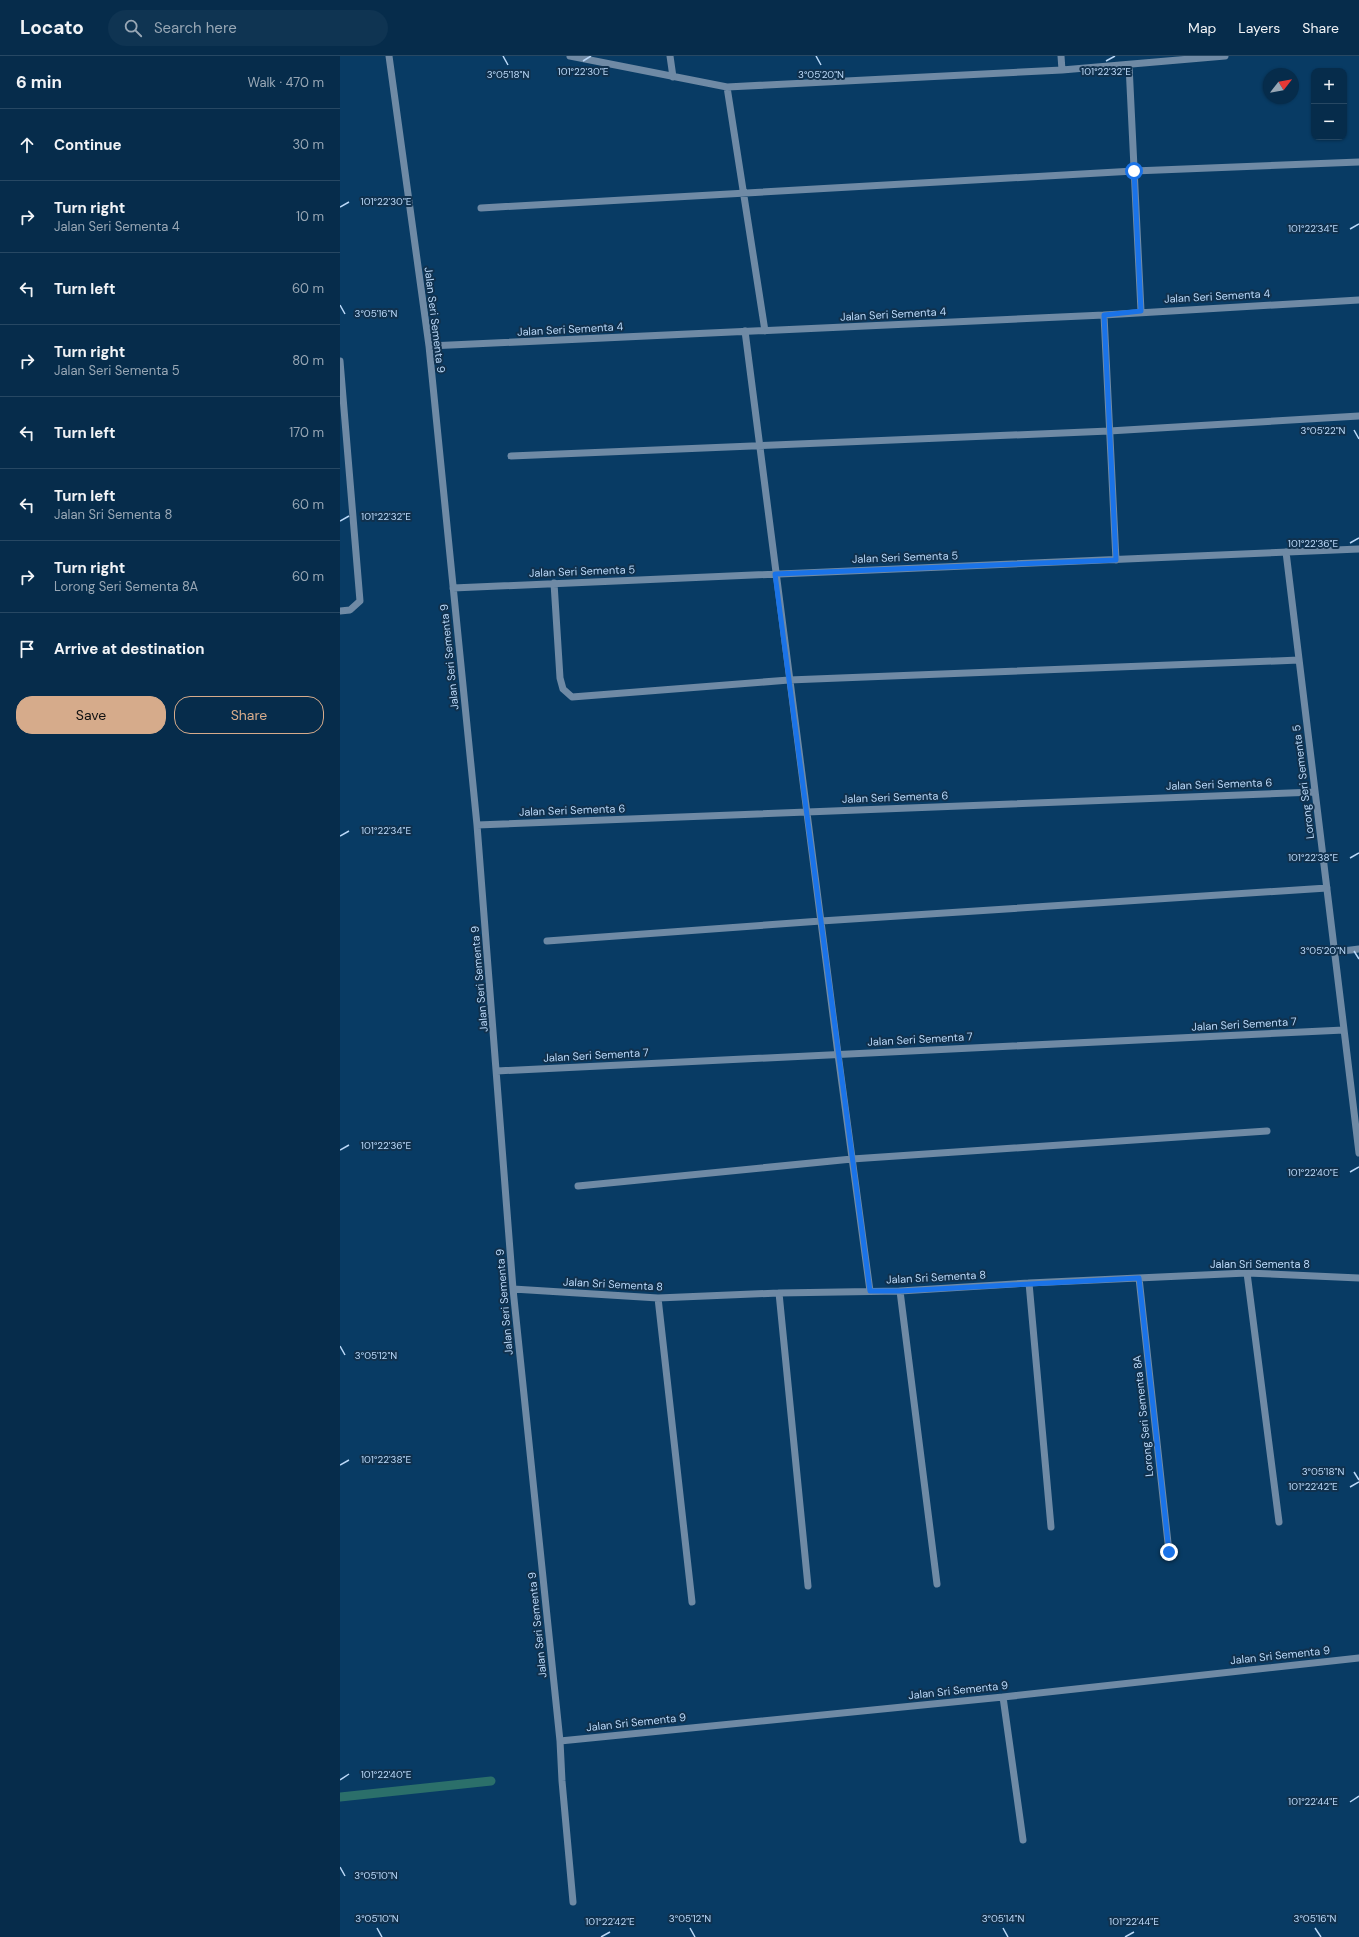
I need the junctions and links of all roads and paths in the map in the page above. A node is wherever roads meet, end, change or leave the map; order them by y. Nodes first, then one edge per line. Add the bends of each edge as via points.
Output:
1 (389, 56) edge
2 (570, 56) edge
3 (670, 56) edge
4 (1061, 56) edge
5 (1225, 56) edge
6 (1129, 65) junction
7 (1062, 70) junction
8 (673, 78) junction
9 (727, 87) junction
10 (1359, 162) edge
11 (1134, 171) junction
12 (743, 194) junction
13 (481, 208) dead end
14 (1359, 300) edge
15 (1141, 311) junction
16 (1104, 315) junction
17 (745, 331) junction
18 (765, 331) junction
19 (428, 346) junction
20 (340, 361) edge
21 (1359, 416) edge
22 (1109, 431) junction
23 (760, 446) junction
24 (511, 456) dead end
25 (1359, 549) edge
26 (1286, 552) junction
27 (1116, 560) junction
28 (775, 574) junction
29 (554, 583) junction
30 (452, 588) junction
31 (340, 611) edge
32 (1299, 660) junction
33 (789, 680) junction
34 (1315, 792) junction
35 (806, 812) junction
36 (477, 825) junction
37 (1327, 888) junction
38 (821, 921) junction
39 (547, 942) dead end
40 (1359, 949) edge
41 (1334, 952) junction
42 (1344, 1030) junction
43 (838, 1054) junction
44 (497, 1071) junction
45 (1267, 1131) dead end
46 (1359, 1153) edge
47 (852, 1159) junction
48 (578, 1186) dead end
49 (1247, 1273) junction
50 (1139, 1278) junction
51 (1359, 1278) edge
52 (1029, 1283) junction
53 (513, 1290) junction
54 (870, 1291) junction
55 (900, 1291) junction
56 (779, 1293) junction
57 (658, 1298) junction
58 (1279, 1522) dead end
59 (1051, 1527) dead end
60 (1169, 1552) dead end
61 (937, 1584) dead end
62 (808, 1586) dead end
63 (692, 1602) dead end
64 (1359, 1658) edge
65 (1003, 1697) junction
66 (560, 1741) junction
67 (1023, 1840) dead end
68 (573, 1902) dead end

1 - 19 street, Jalan Seri Sementa 9
2 - 8 street
3 - 8 street
4 - 7 street
5 - 6 street
6 - 7 street
6 - 11 street
7 - 9 street
8 - 9 street
9 - 12 street
10 - 11 street
11 - 12 street
11 - 15 street
12 - 13 street
12 - 18 street
14 - 15 street, Jalan Seri Sementa 4
15 - 16 street, Jalan Seri Sementa 4
16 - 18 street, Jalan Seri Sementa 4
16 - 22 street
17 - 18 street, Jalan Seri Sementa 4
17 - 19 street, Jalan Seri Sementa 4
17 - 23 street
19 - 30 street, Jalan Seri Sementa 9
20 - 31 street via 360,587 360,601 350,610
21 - 22 street
22 - 23 street
22 - 27 street
23 - 24 street
23 - 28 street
25 - 26 street, Jalan Seri Sementa 5
26 - 27 street, Jalan Seri Sementa 5
26 - 32 street, Lorong Seri Sementa 5
27 - 28 street, Jalan Seri Sementa 5
28 - 29 street, Jalan Seri Sementa 5
28 - 33 street
29 - 30 street, Jalan Seri Sementa 5
29 - 33 street via 560,678 562,689 572,697
30 - 36 street, Jalan Seri Sementa 9
32 - 33 street
32 - 34 street, Lorong Seri Sementa 5
33 - 35 street
34 - 35 street, Jalan Seri Sementa 6
34 - 37 street, Lorong Seri Sementa 5
35 - 36 street, Jalan Seri Sementa 6
35 - 38 street
36 - 44 street, Jalan Seri Sementa 9
37 - 38 street
37 - 41 street, Lorong Seri Sementa 5
38 - 39 street
38 - 43 street
40 - 41 street
41 - 42 street, Lorong Seri Sementa 5
42 - 43 street, Jalan Seri Sementa 7
42 - 46 street, Lorong Seri Sementa 5
43 - 44 street, Jalan Seri Sementa 7
43 - 47 street
44 - 53 street, Jalan Seri Sementa 9
45 - 47 street
47 - 48 street
47 - 54 street
49 - 50 street, Jalan Sri Sementa 8
49 - 51 street, Jalan Sri Sementa 8
49 - 58 street
50 - 52 street, Jalan Sri Sementa 8
50 - 60 street, Lorong Seri Sementa 8A
52 - 55 street, Jalan Sri Sementa 8
52 - 59 street
53 - 57 street, Jalan Sri Sementa 8
53 - 66 street, Jalan Seri Sementa 9
54 - 55 street, Jalan Sri Sementa 8
54 - 56 street, Jalan Sri Sementa 8
55 - 61 street
56 - 57 street, Jalan Sri Sementa 8
56 - 62 street
57 - 63 street
64 - 65 street, Jalan Sri Sementa 9
65 - 66 street, Jalan Sri Sementa 9
65 - 67 street
66 - 68 street, Jalan Seri Sementa 9

